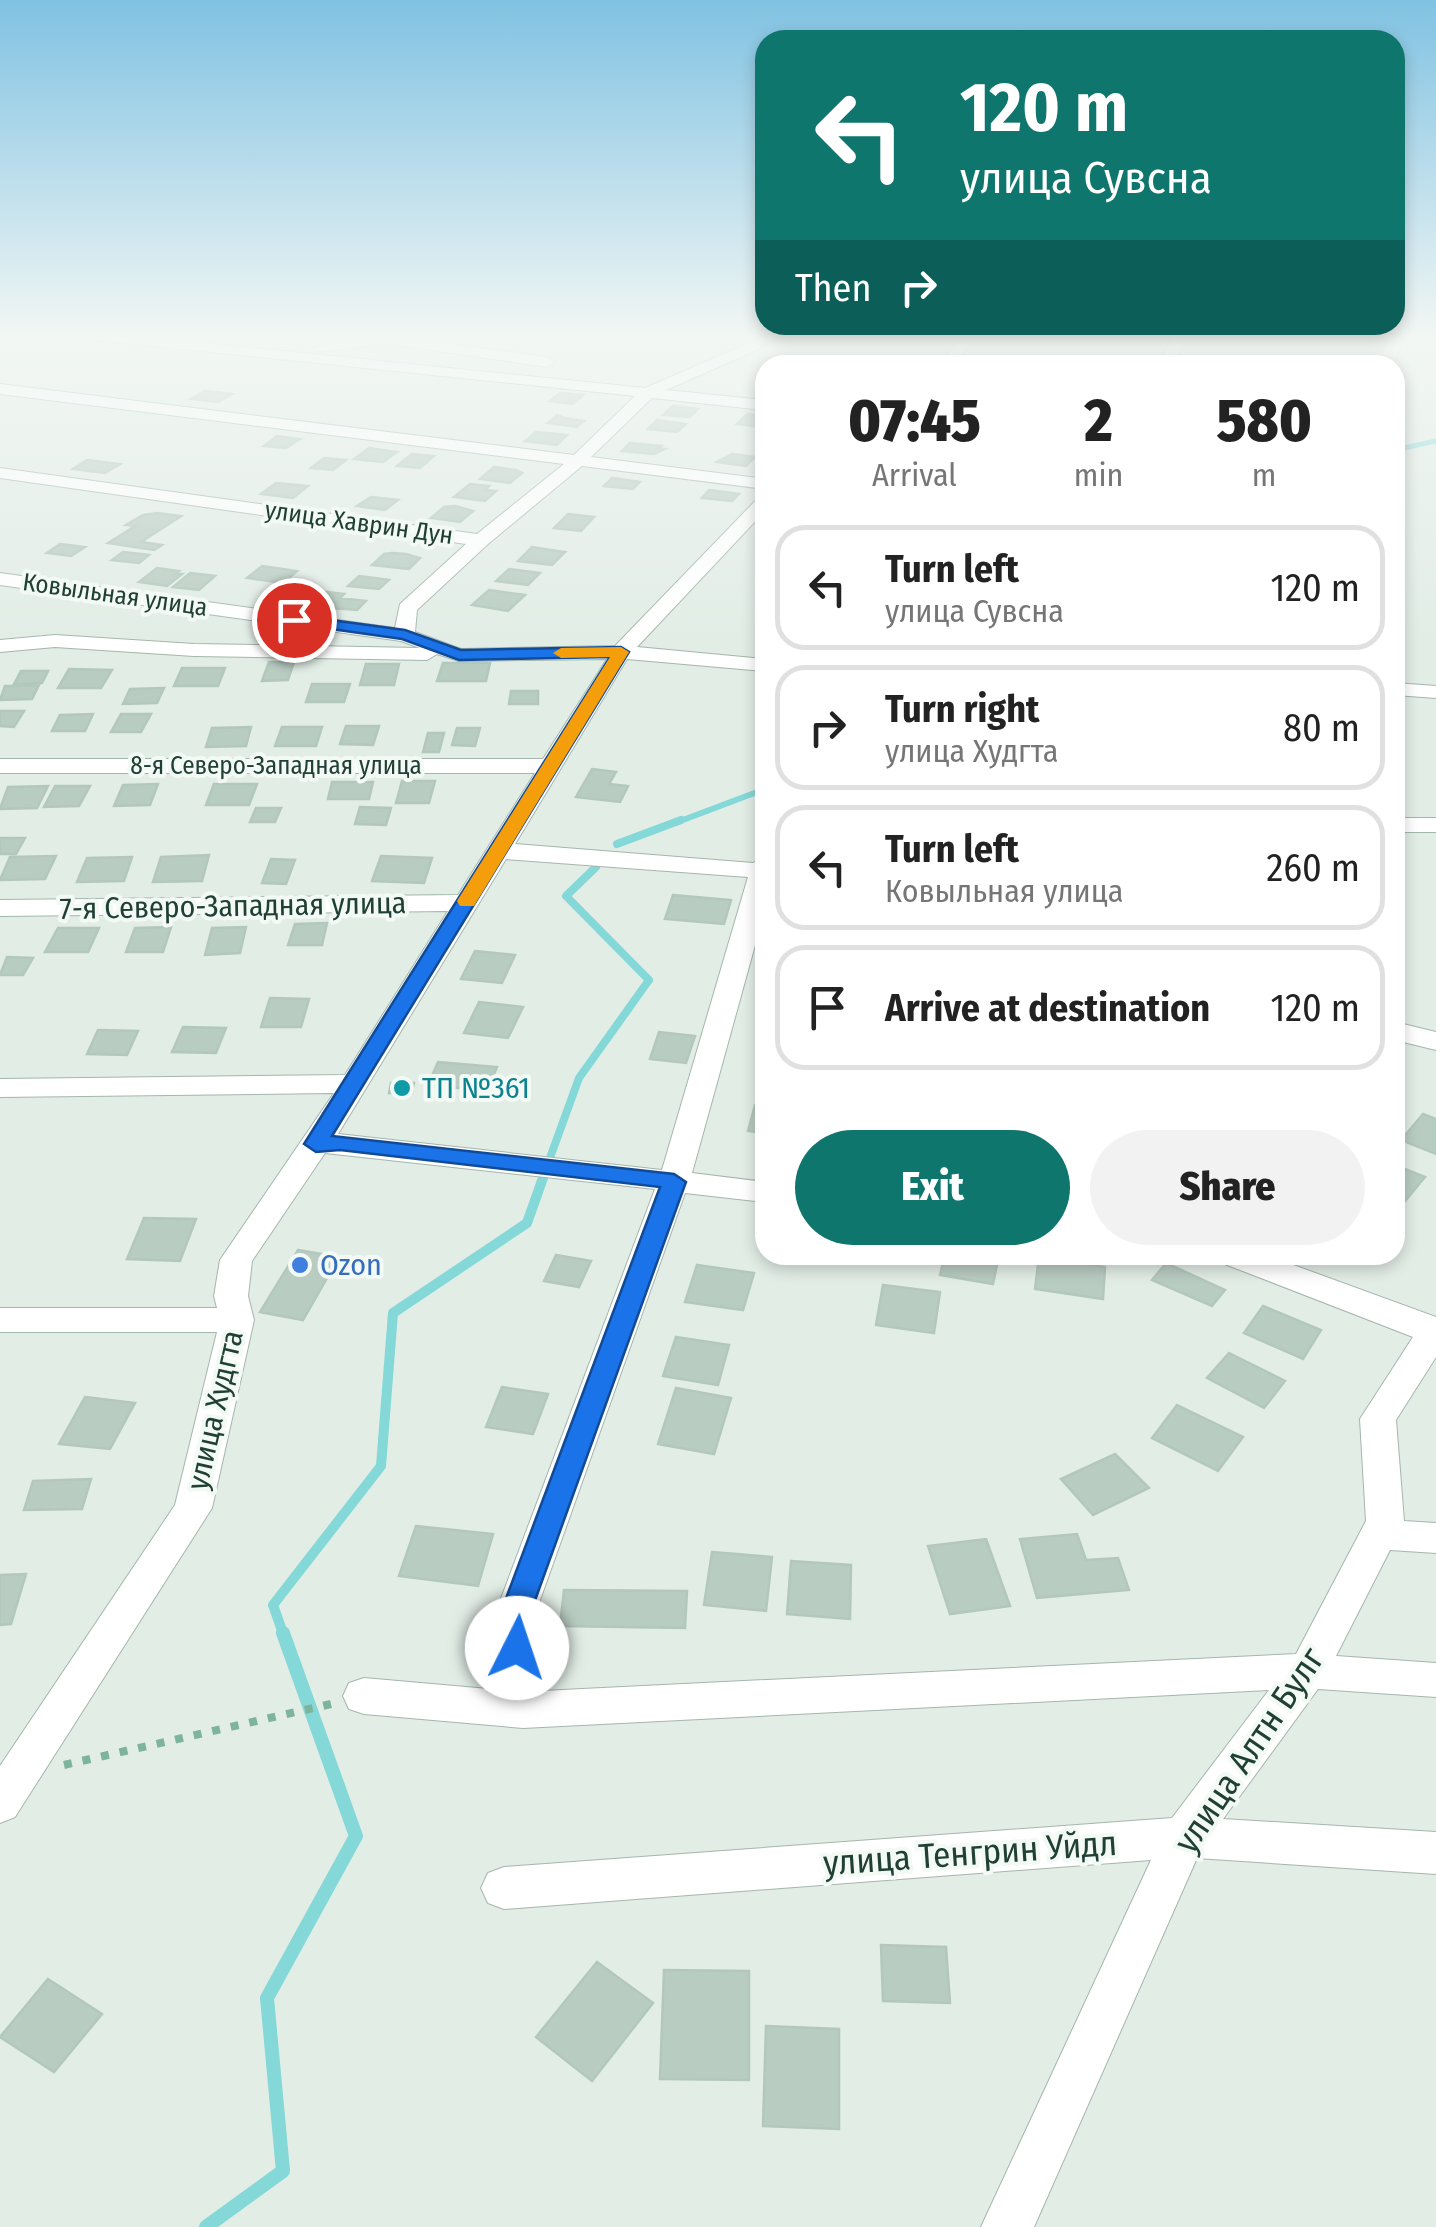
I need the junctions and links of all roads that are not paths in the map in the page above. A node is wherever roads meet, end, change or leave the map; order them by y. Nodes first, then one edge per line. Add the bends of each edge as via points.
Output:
1 (387, 438) edge
2 (601, 438) edge
3 (578, 462) junction
4 (0, 473) edge
5 (755, 483) edge
6 (755, 511) edge
7 (481, 540) junction
8 (0, 579) edge
9 (405, 635) junction
10 (0, 646) edge
11 (621, 652) junction
12 (459, 655) junction
13 (755, 664) edge
14 (1405, 690) edge
15 (1436, 692) edge
16 (0, 766) edge
17 (552, 766) junction
18 (1405, 825) edge
19 (1436, 825) edge
20 (497, 851) junction
21 (755, 868) edge
22 (755, 896) edge
23 (466, 904) junction
24 (0, 908) edge
25 (1405, 1033) edge
26 (1436, 1041) edge
27 (354, 1084) junction
28 (0, 1088) edge
29 (316, 1144) junction
30 (674, 1182) junction
31 (755, 1191) edge
32 (1261, 1265) edge
33 (0, 1320) edge
34 (237, 1320) junction
35 (1435, 1330) edge
36 (1379, 1534) junction
37 (1436, 1538) edge
38 (1308, 1671) junction
39 (1436, 1680) edge
40 (364, 1696) road end
41 (523, 1710) junction
42 (6, 1786) edge
43 (1184, 1837) junction
44 (1436, 1853) edge
45 (504, 1888) dead end
46 (1007, 2227) edge

1 - 3 street
2 - 3 street
3 - 5 street
3 - 7 street
4 - 7 street, улица Хаврин Дун
6 - 11 street, улица Худгта
7 - 9 street via 408,608
8 - 9 street, Ковыльная улица
9 - 12 street, Ковыльная улица
10 - 12 street via 55,642
11 - 12 street, Ковыльная улица
11 - 13 street, Ковыльная улица
11 - 17 street, улица Худгта
14 - 15 street
16 - 17 street, 8-я Северо-Западная улица
17 - 20 street, улица Худгта
18 - 19 street
20 - 21 street
20 - 23 street, улица Худгта
22 - 30 street
23 - 24 street, 7-я Северо-Западная улица
23 - 27 street, улица Худгта
25 - 26 street
27 - 28 street
27 - 29 street, улица Худгта
29 - 30 street
29 - 34 street, улица Худгта via 236,1260 231,1296
30 - 31 street
30 - 41 street via 514,1617
32 - 35 street
33 - 34 street
34 - 42 street, улица Худгта via 193,1508
35 - 36 street, улица Алтн Булг via 1378,1419 1386,1522
36 - 37 street
36 - 38 street, улица Алтн Булг
38 - 39 street
38 - 41 street
38 - 43 street, улица Алтн Булг
40 - 41 street
43 - 44 street, улица Тенгрин Уйдл
43 - 45 street, улица Тенгрин Уйдл
43 - 46 street, улица Алтн Булг

